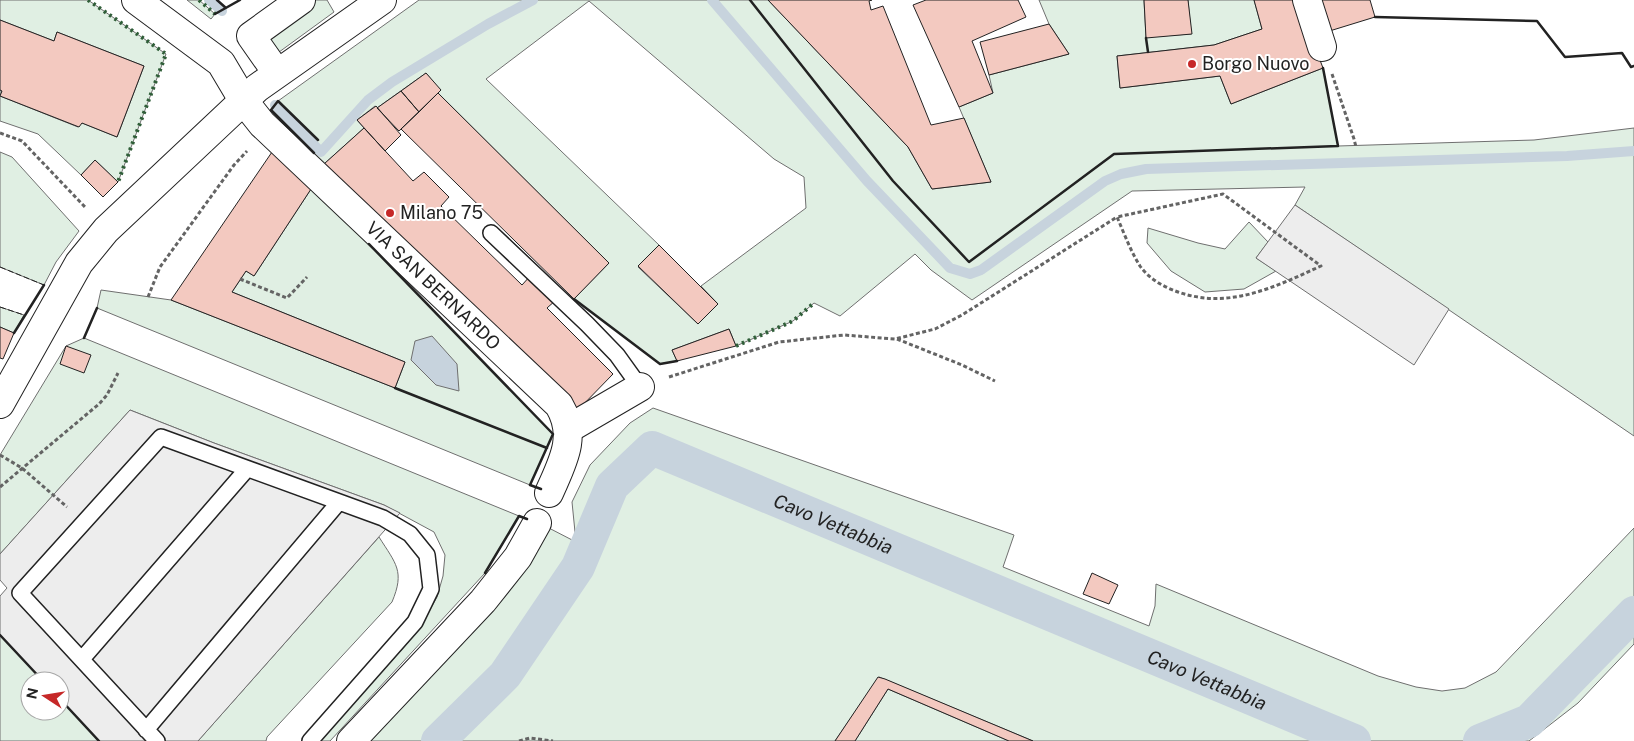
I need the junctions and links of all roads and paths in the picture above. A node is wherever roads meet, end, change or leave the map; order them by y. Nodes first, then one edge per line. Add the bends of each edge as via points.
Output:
1 (136, 0) edge
2 (301, 0) edge
3 (1307, 0) edge
4 (366, 5) edge
5 (1322, 47) joint
6 (276, 73) junction
7 (243, 100) junction
8 (0, 133) edge
9 (251, 145) dead end
10 (1356, 147) dead end
11 (1117, 218) junction
12 (106, 230) junction
13 (490, 233) dead end
14 (307, 276) dead end
15 (240, 279) dead end
16 (148, 297) dead end
17 (895, 339) junction
18 (118, 373) dead end
19 (995, 381) dead end
20 (640, 387) junction
21 (0, 404) edge
22 (568, 429) junction
23 (0, 455) edge
24 (22, 468) junction
25 (247, 469) junction
26 (0, 486) edge
27 (549, 493) dead end
28 (339, 502) junction
29 (84, 522) junction
30 (537, 523) dead end
31 (82, 659) junction
32 (146, 730) junction
33 (157, 741) edge
34 (310, 741) edge
35 (351, 741) edge
36 (519, 741) edge
37 (553, 741) edge

1 - 7 street, VIA SAN BERNARDO via 221,63
2 - 6 street via 251,36
3 - 5 street
4 - 6 street
5 - 10 path
6 - 7 street
7 - 12 street
7 - 22 street, VIA SAN BERNARDO via 262,124 559,405
8 - 12 path via 22,141
9 - 16 path via 160,267
11 - 11 path via 1224,194 1322,266 1250,294 1222,299 1191,296 1152,279 1140,266
11 - 17 path via 962,315 935,329
12 - 21 street via 79,263
13 - 20 lane via 587,324 617,355
14 - 15 path via 287,298
17 - 19 path
17 - 20 path via 844,335 779,342
18 - 24 path via 107,396 99,404
20 - 22 street
22 - 27 street, VIA SAN BERNARDO via 568,444
23 - 24 path
24 - 26 path
24 - 29 path
25 - 28 lane
25 - 29 lane via 161,437
25 - 31 lane
28 - 32 lane
28 - 34 lane via 383,518 410,534 427,555 431,589 415,622
29 - 31 lane via 20,593
30 - 35 street via 518,557 483,601
31 - 32 lane
32 - 33 lane
36 - 37 path via 530,738

